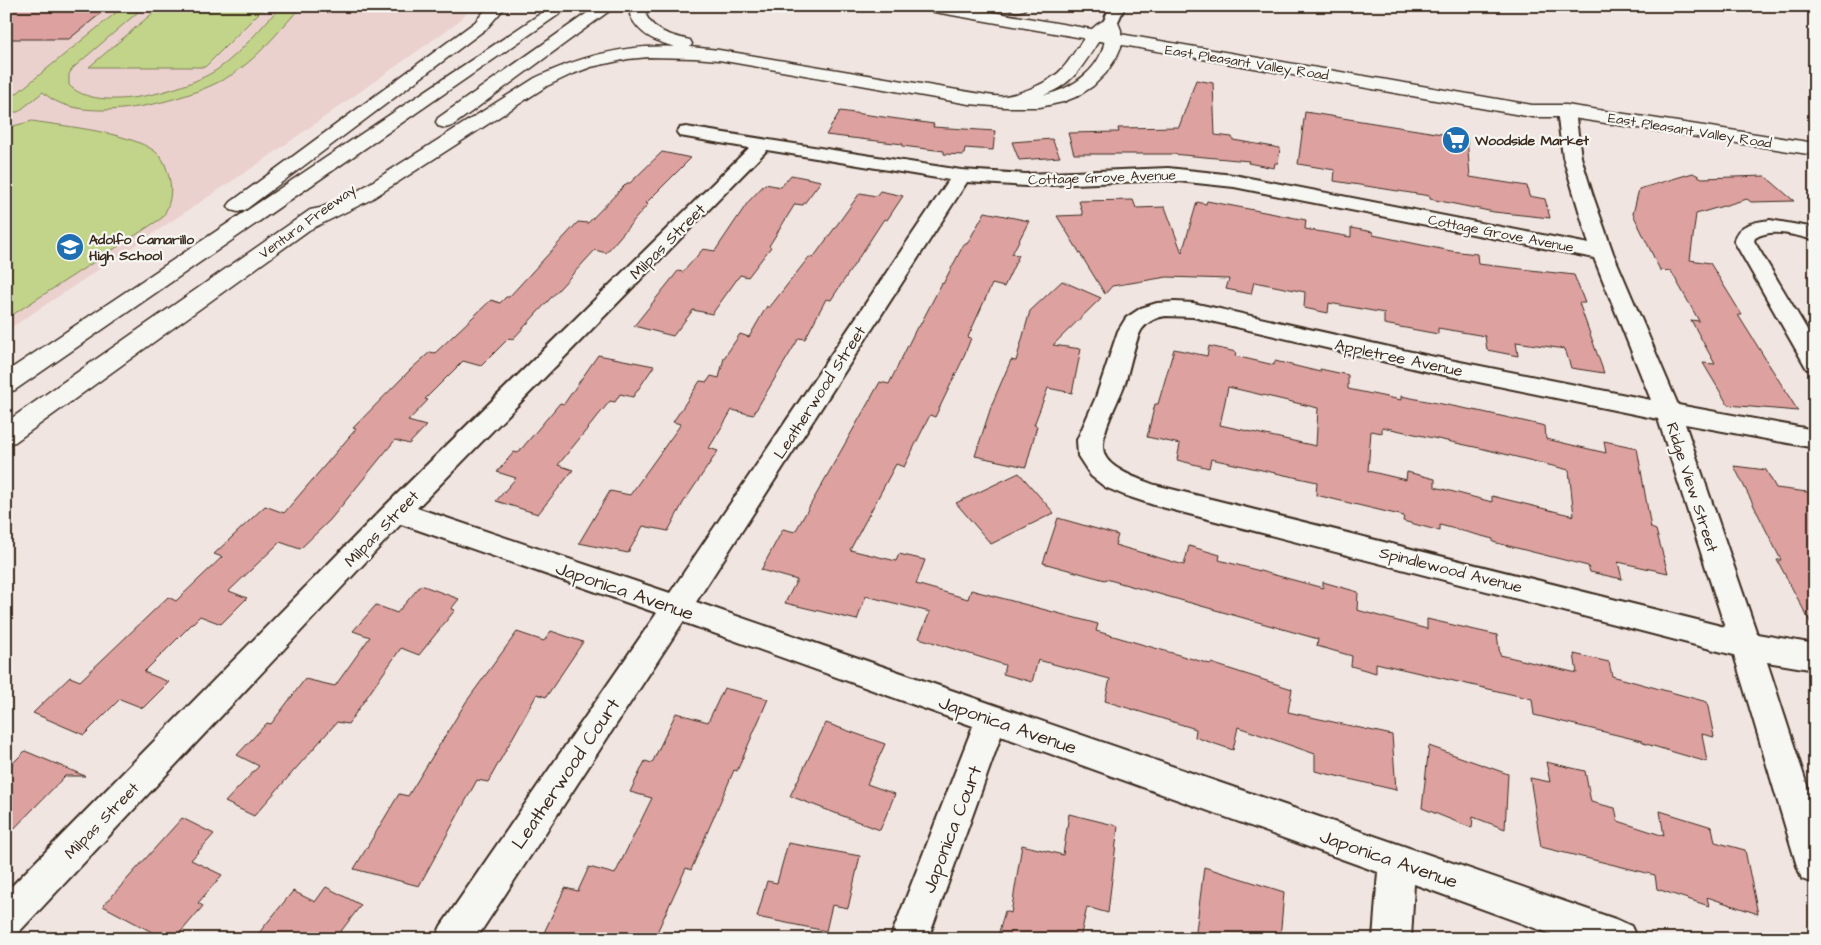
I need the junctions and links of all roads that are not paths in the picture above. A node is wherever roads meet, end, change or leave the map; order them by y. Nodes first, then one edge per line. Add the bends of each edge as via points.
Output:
1 (498, 6) edge
2 (608, 6) edge
3 (640, 6) edge
4 (929, 6) edge
5 (1016, 6) edge
6 (1118, 6) edge
7 (555, 10) edge
8 (1113, 31) junction
9 (1094, 36) junction
10 (1260, 47) dead end
11 (719, 55) junction
12 (1386, 69) dead end
13 (1010, 101) junction
14 (1566, 111) junction
15 (686, 132) dead end
16 (763, 144) junction
17 (1815, 149) edge
18 (961, 176) junction
19 (302, 225) junction
20 (1815, 234) edge
21 (1603, 253) junction
22 (1815, 363) edge
23 (6, 382) edge
24 (1669, 414) junction
25 (6, 435) edge
26 (1815, 439) edge
27 (1095, 462) joint
28 (396, 512) junction
29 (676, 607) junction
30 (1746, 645) junction
31 (1815, 657) edge
32 (992, 718) junction
33 (1397, 861) junction
34 (1815, 866) edge
35 (6, 919) edge
36 (454, 939) edge
37 (909, 939) edge
38 (1392, 939) edge
39 (1618, 939) edge

1 - 23 main road via 481,25
2 - 19 main road, Ventura Freeway
3 - 11 main road via 638,15 646,29
4 - 9 main road, East Pleasant Valley Road
5 - 8 main road, East Pleasant Valley Road
6 - 8 street
7 - 23 main road, Ventura Freeway
8 - 9 main road, East Pleasant Valley Road
8 - 10 main road, East Pleasant Valley Road
8 - 13 main road via 1111,51 1087,83 1061,97 1042,102
8 - 14 main road, East Pleasant Valley Road via 1532,111
9 - 13 main road via 1068,74 1052,86
11 - 13 main road via 946,96
11 - 19 main road via 680,50 628,52 564,70 363,196
12 - 14 main road, East Pleasant Valley Road via 1529,95
14 - 17 main road, East Pleasant Valley Road
14 - 21 street, Ridge View Street via 1572,157
15 - 16 street, Cottage Grove Avenue
16 - 18 street, Cottage Grove Avenue
16 - 28 street, Milpas Street
18 - 21 street, Cottage Grove Avenue via 1026,180 1142,174 1196,176
18 - 29 street, Leatherwood Street
19 - 25 main road, Ventura Freeway
20 - 22 street via 1760,227 1750,230 1744,241
21 - 24 street, Ridge View Street
24 - 26 street, Appletree Avenue
24 - 27 street, Appletree Avenue via 1175,308 1143,315 1128,331 1108,396 1090,440
24 - 30 street, Ridge View Street
27 - 30 street, Spindlewood Avenue via 1114,479 1156,496
28 - 29 street, Japonica Avenue
28 - 35 street, Milpas Street
29 - 32 street, Japonica Avenue
29 - 36 street, Leatherwood Court
30 - 31 street, Spindlewood Avenue
30 - 34 street, Ridge View Street
32 - 33 street, Japonica Avenue
32 - 37 street, Japonica Court
33 - 38 street
33 - 39 street, Japonica Avenue

